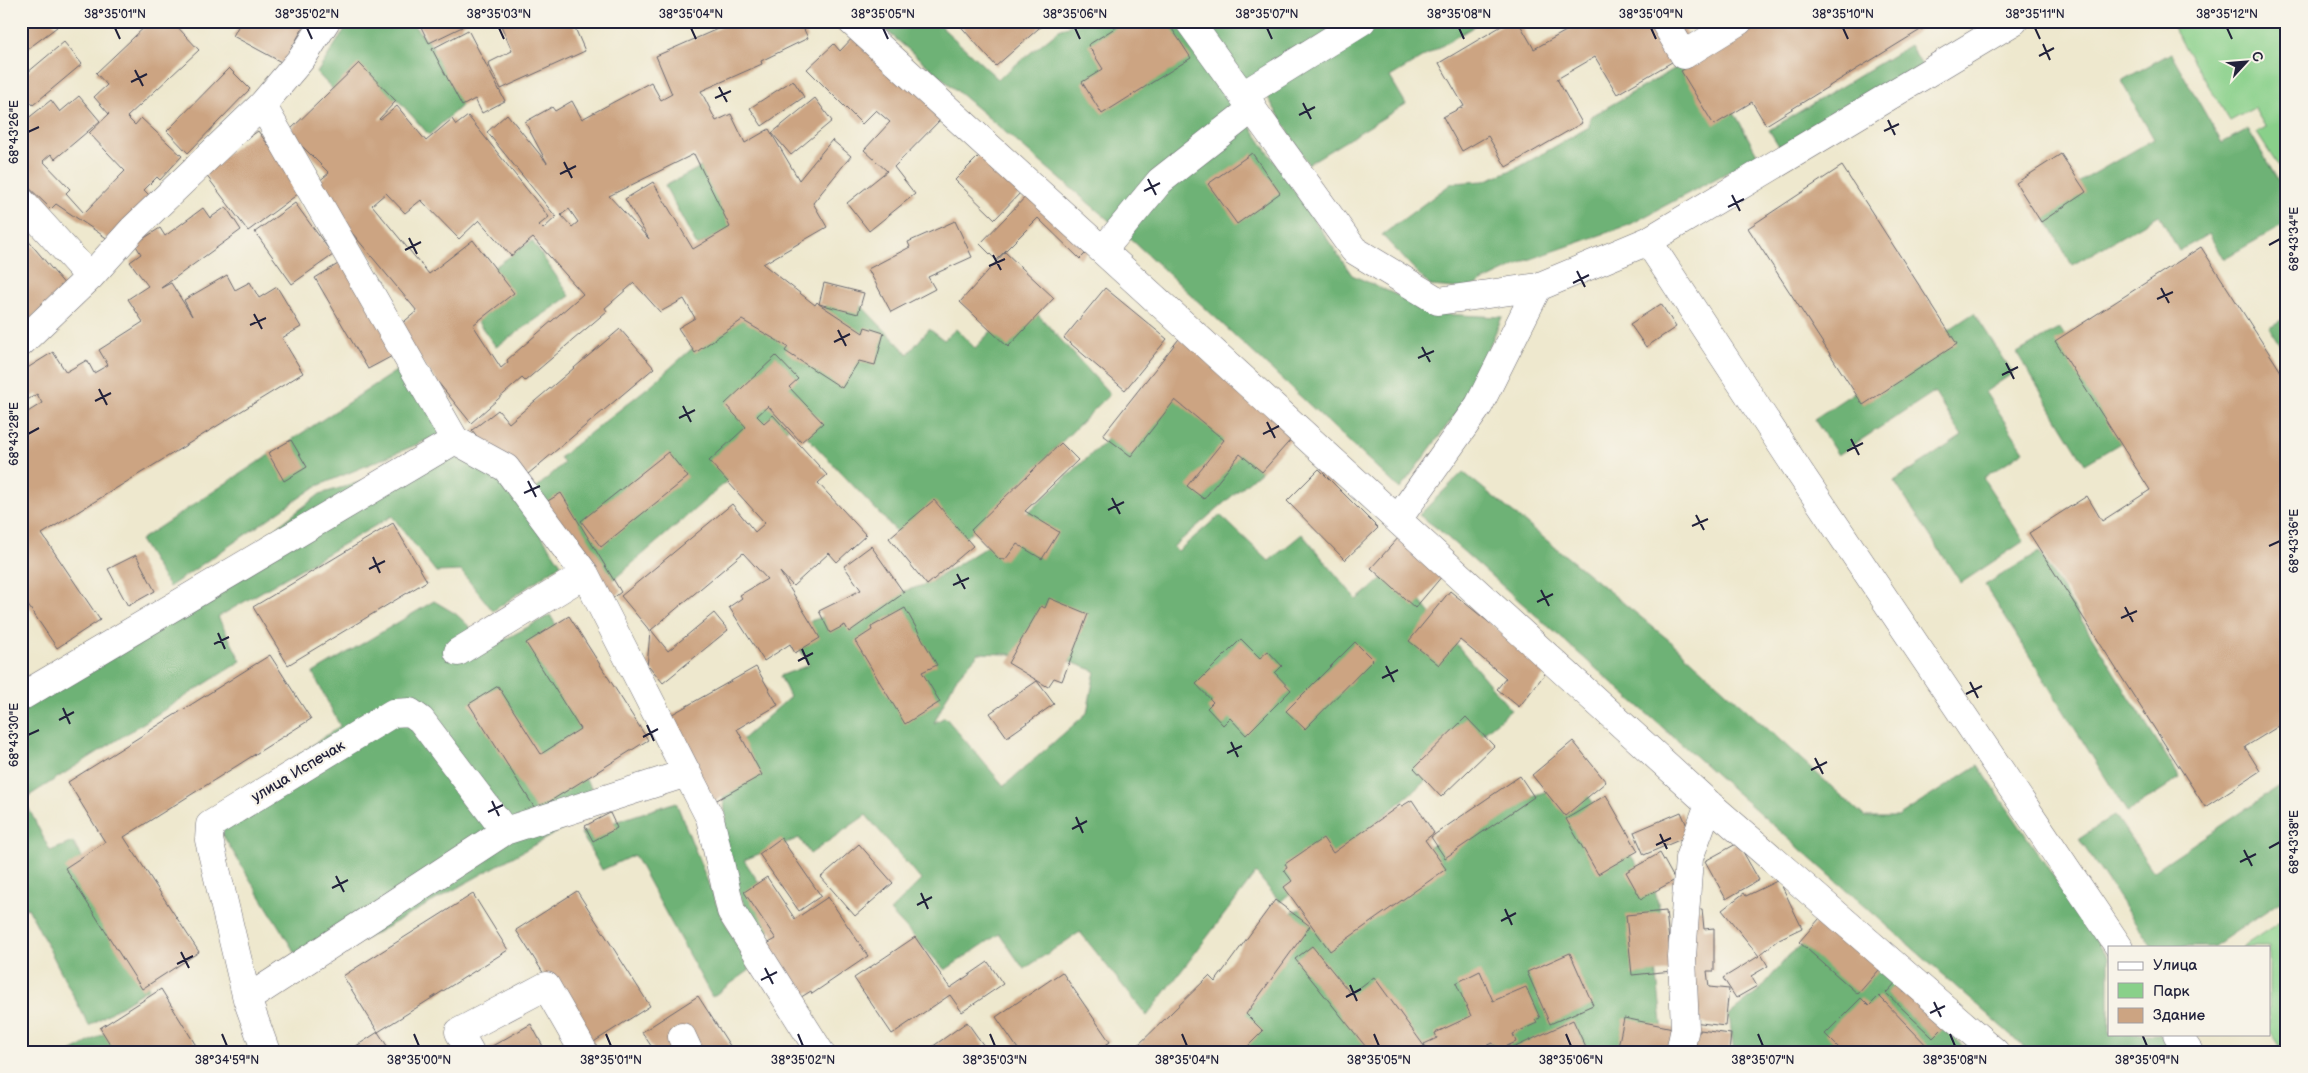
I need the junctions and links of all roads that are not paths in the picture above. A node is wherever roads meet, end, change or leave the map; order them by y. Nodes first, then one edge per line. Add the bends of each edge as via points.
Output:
1 (326, 21) edge
2 (850, 21) edge
3 (1189, 21) edge
4 (1362, 21) edge
5 (1664, 21) edge
6 (1739, 21) edge
7 (2014, 21) edge
8 (1248, 101) junction
9 (262, 105) junction
10 (21, 201) edge
11 (1648, 241) junction
12 (1103, 250) junction
13 (90, 277) junction
14 (1538, 287) junction
15 (21, 343) edge
16 (455, 440) junction
17 (1398, 519) junction
18 (585, 574) junction
19 (458, 652) dead end
20 (21, 697) edge
21 (687, 773) junction
22 (1709, 804) junction
23 (505, 831) junction
24 (2118, 946) edge
25 (247, 999) junction
26 (2179, 1036) edge
27 (266, 1052) edge
28 (470, 1052) edge
29 (584, 1052) edge
30 (820, 1052) edge
31 (1680, 1052) edge
32 (1995, 1052) edge
33 (2189, 1052) edge

1 - 9 street via 302,58
2 - 12 street
3 - 8 street
4 - 8 street
5 - 6 street via 1684,55
7 - 11 street
8 - 12 street via 1160,181
8 - 14 street via 1354,250 1438,301
9 - 13 street via 133,229
9 - 16 street
10 - 13 street
11 - 14 street
11 - 24 street via 1800,474
12 - 17 street
13 - 15 street
14 - 17 street via 1478,405
16 - 18 street via 506,468
16 - 20 street
17 - 22 street
18 - 19 street
18 - 21 street
21 - 23 street
21 - 30 street via 710,818 731,912
22 - 31 street via 1689,858 1682,956 1685,1028
22 - 32 street
23 - 25 street
23 - 25 street, улица Испечак via 421,720 410,712 393,713 210,825 210,840
25 - 27 street, улица Испечак
26 - 33 street
28 - 29 street via 459,1032 546,986

